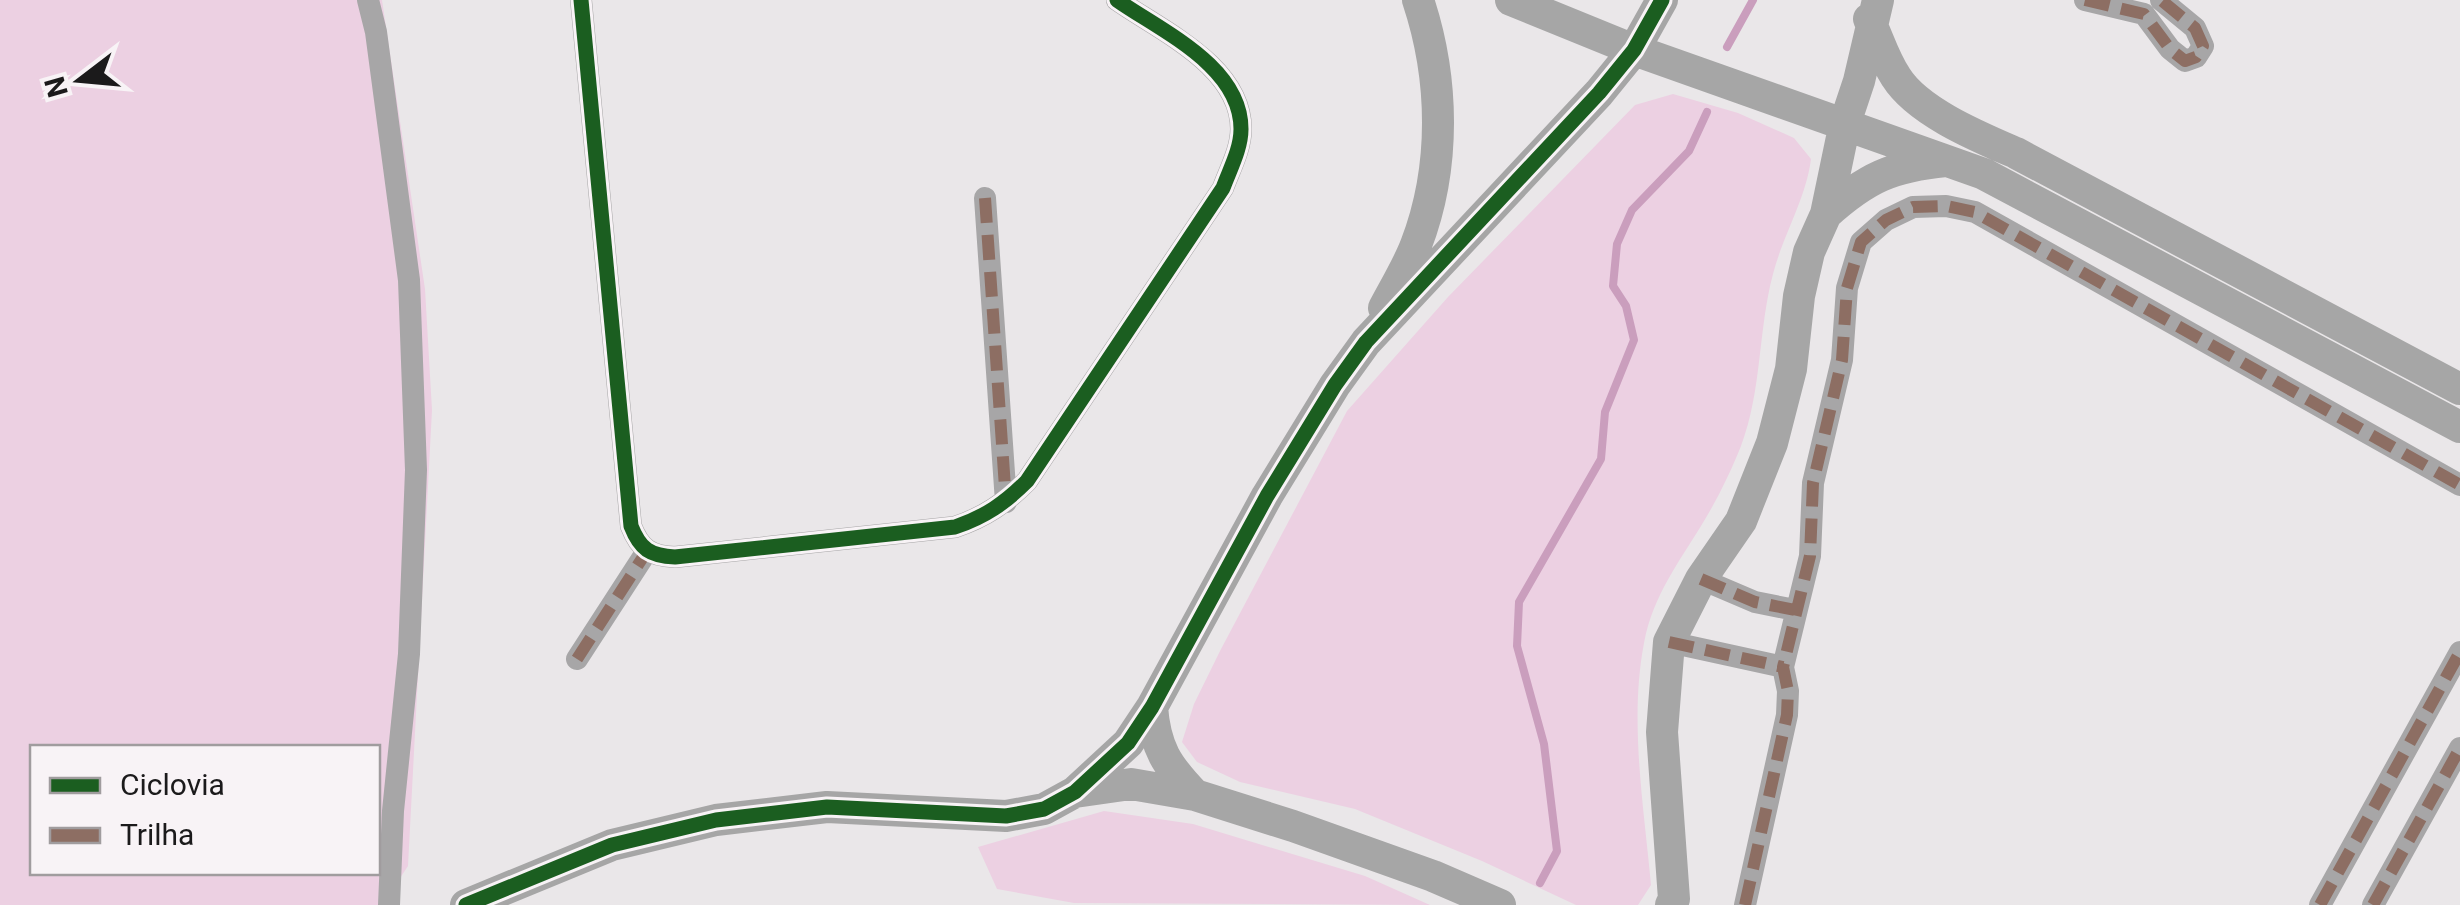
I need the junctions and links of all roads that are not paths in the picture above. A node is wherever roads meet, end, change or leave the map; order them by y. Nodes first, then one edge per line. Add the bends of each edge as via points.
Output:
1 (368, 0) edge
2 (581, 0) edge
3 (1117, 0) edge
4 (1418, 0) edge
5 (1511, 0) edge
6 (1662, 0) edge
7 (2085, 0) edge
8 (2160, 0) edge
9 (1870, 7) edge
10 (1634, 50) junction
11 (1845, 123) junction
12 (1950, 161) junction
13 (985, 198) dead end
14 (1826, 214) junction
15 (1366, 342) junction
16 (2460, 388) edge
17 (2460, 426) edge
18 (2460, 485) edge
19 (1006, 502) junction
20 (647, 552) junction
21 (1700, 579) junction
22 (1795, 610) junction
23 (1670, 642) junction
24 (2460, 652) edge
25 (577, 659) dead end
26 (1783, 667) junction
27 (1152, 707) junction
28 (2460, 748) edge
29 (1075, 792) junction
30 (1195, 796) junction
31 (1673, 903) edge
32 (389, 905) edge
33 (466, 905) edge
34 (1500, 905) edge
35 (1746, 905) edge
36 (2320, 905) edge
37 (2374, 905) edge

1 - 32 street via 409,280 416,470 410,654
2 - 20 street via 632,526
3 - 19 street via 1206,62 1238,102 1242,130 1222,188 1045,457
4 - 15 street via 1436,68 1438,156 1416,244
5 - 10 street
6 - 10 street
7 - 8 street via 2144,14 2184,61 2196,57 2203,46 2195,28
9 - 11 street
9 - 16 street via 1897,80 1924,104
10 - 11 street
10 - 15 street via 1528,173
11 - 12 street
11 - 14 street
12 - 14 street via 1886,171
12 - 17 street
13 - 19 street
14 - 21 street via 1809,252 1772,443 1742,521
15 - 27 street via 1267,496
18 - 22 street via 1975,212 1913,208 1861,242 1847,288 1842,360 1812,483 1810,556
19 - 20 street via 955,527 674,557
20 - 25 street
21 - 22 street
21 - 23 street
22 - 26 street
23 - 26 street
23 - 31 street via 1662,732
24 - 36 street
26 - 35 street via 1787,715
27 - 29 street via 1128,743
27 - 30 street via 1168,767
28 - 37 street
29 - 30 street via 1131,784
29 - 33 street via 1044,809 1006,816 826,808 716,820 612,845
30 - 34 street

